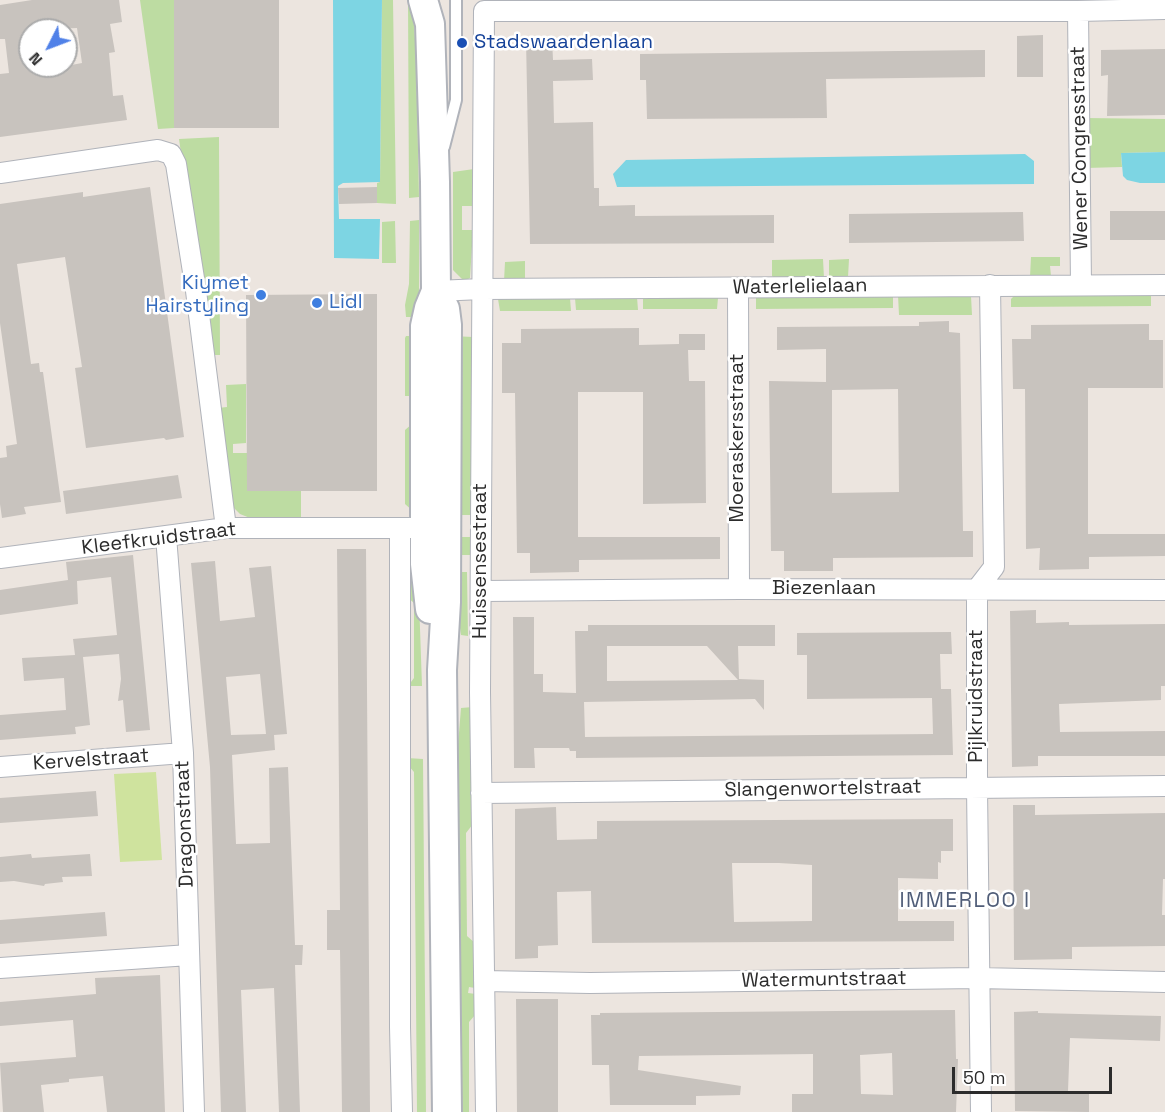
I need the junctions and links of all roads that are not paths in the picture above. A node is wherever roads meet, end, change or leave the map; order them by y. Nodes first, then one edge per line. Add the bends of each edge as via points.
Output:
1 (456, 0) edge
2 (765, 5) edge
3 (1100, 5) edge
4 (430, 8) edge
5 (1165, 9) edge
6 (1078, 11) junction
7 (0, 173) edge
8 (435, 182) junction
9 (990, 285) junction
10 (1081, 285) junction
11 (1165, 285) edge
12 (738, 288) junction
13 (482, 289) junction
14 (436, 291) junction
15 (226, 528) junction
16 (424, 528) junction
17 (166, 536) junction
18 (0, 558) edge
19 (739, 589) junction
20 (977, 589) junction
21 (1165, 590) edge
22 (482, 591) junction
23 (183, 753) junction
24 (0, 767) edge
25 (1165, 786) edge
26 (977, 788) junction
27 (481, 793) junction
28 (189, 955) junction
29 (0, 968) edge
30 (978, 978) junction
31 (484, 981) junction
32 (1165, 982) edge
33 (195, 1112) edge
34 (402, 1112) edge
35 (447, 1112) edge
36 (486, 1112) edge
37 (981, 1112) edge

1 - 8 lane, Huissensestraat via 456,100
2 - 6 street
2 - 13 street, Huissensestraat via 484,11
3 - 5 street
3 - 6 street
4 - 8 street, Huissensestraat
6 - 10 street, Wener Congresstraat
7 - 15 street via 158,150 171,154 176,164 196,291
8 - 14 street, Huissensestraat
9 - 10 street, Waterlelielaan
9 - 12 street, Waterlelielaan
9 - 20 street via 994,567
10 - 11 street, Waterlelielaan
12 - 13 street, Waterlelielaan
12 - 19 street, Moeraskersstraat
13 - 14 street, Waterlelielaan
13 - 22 street, Huissensestraat
14 - 16 street, Huissensestraat via 445,309 447,325
15 - 16 street, Kleefkruidstraat
15 - 17 street, Kleefkruidstraat
16 - 34 street, Huissensestraat via 400,1027
16 - 35 street, Huissensestraat via 446,602 441,670
17 - 18 street, Kleefkruidstraat
17 - 23 street, Dragonstraat
19 - 20 street, Biezenlaan
19 - 22 street, Biezenlaan
20 - 21 street, Biezenlaan
20 - 26 street, Pijlkruidstraat
22 - 27 street, Huissensestraat
23 - 24 street, Kervelstraat
23 - 28 street, Dragonstraat
25 - 26 street, Slangenwortelstraat
26 - 27 street, Slangenwortelstraat
26 - 30 street, Pijlkruidstraat
27 - 31 street, Huissensestraat
28 - 29 street
28 - 33 street, Dragonstraat
30 - 31 street, Watermuntstraat
30 - 32 street, Watermuntstraat
30 - 37 street, Pijlkruidstraat
31 - 36 street, Huissensestraat

